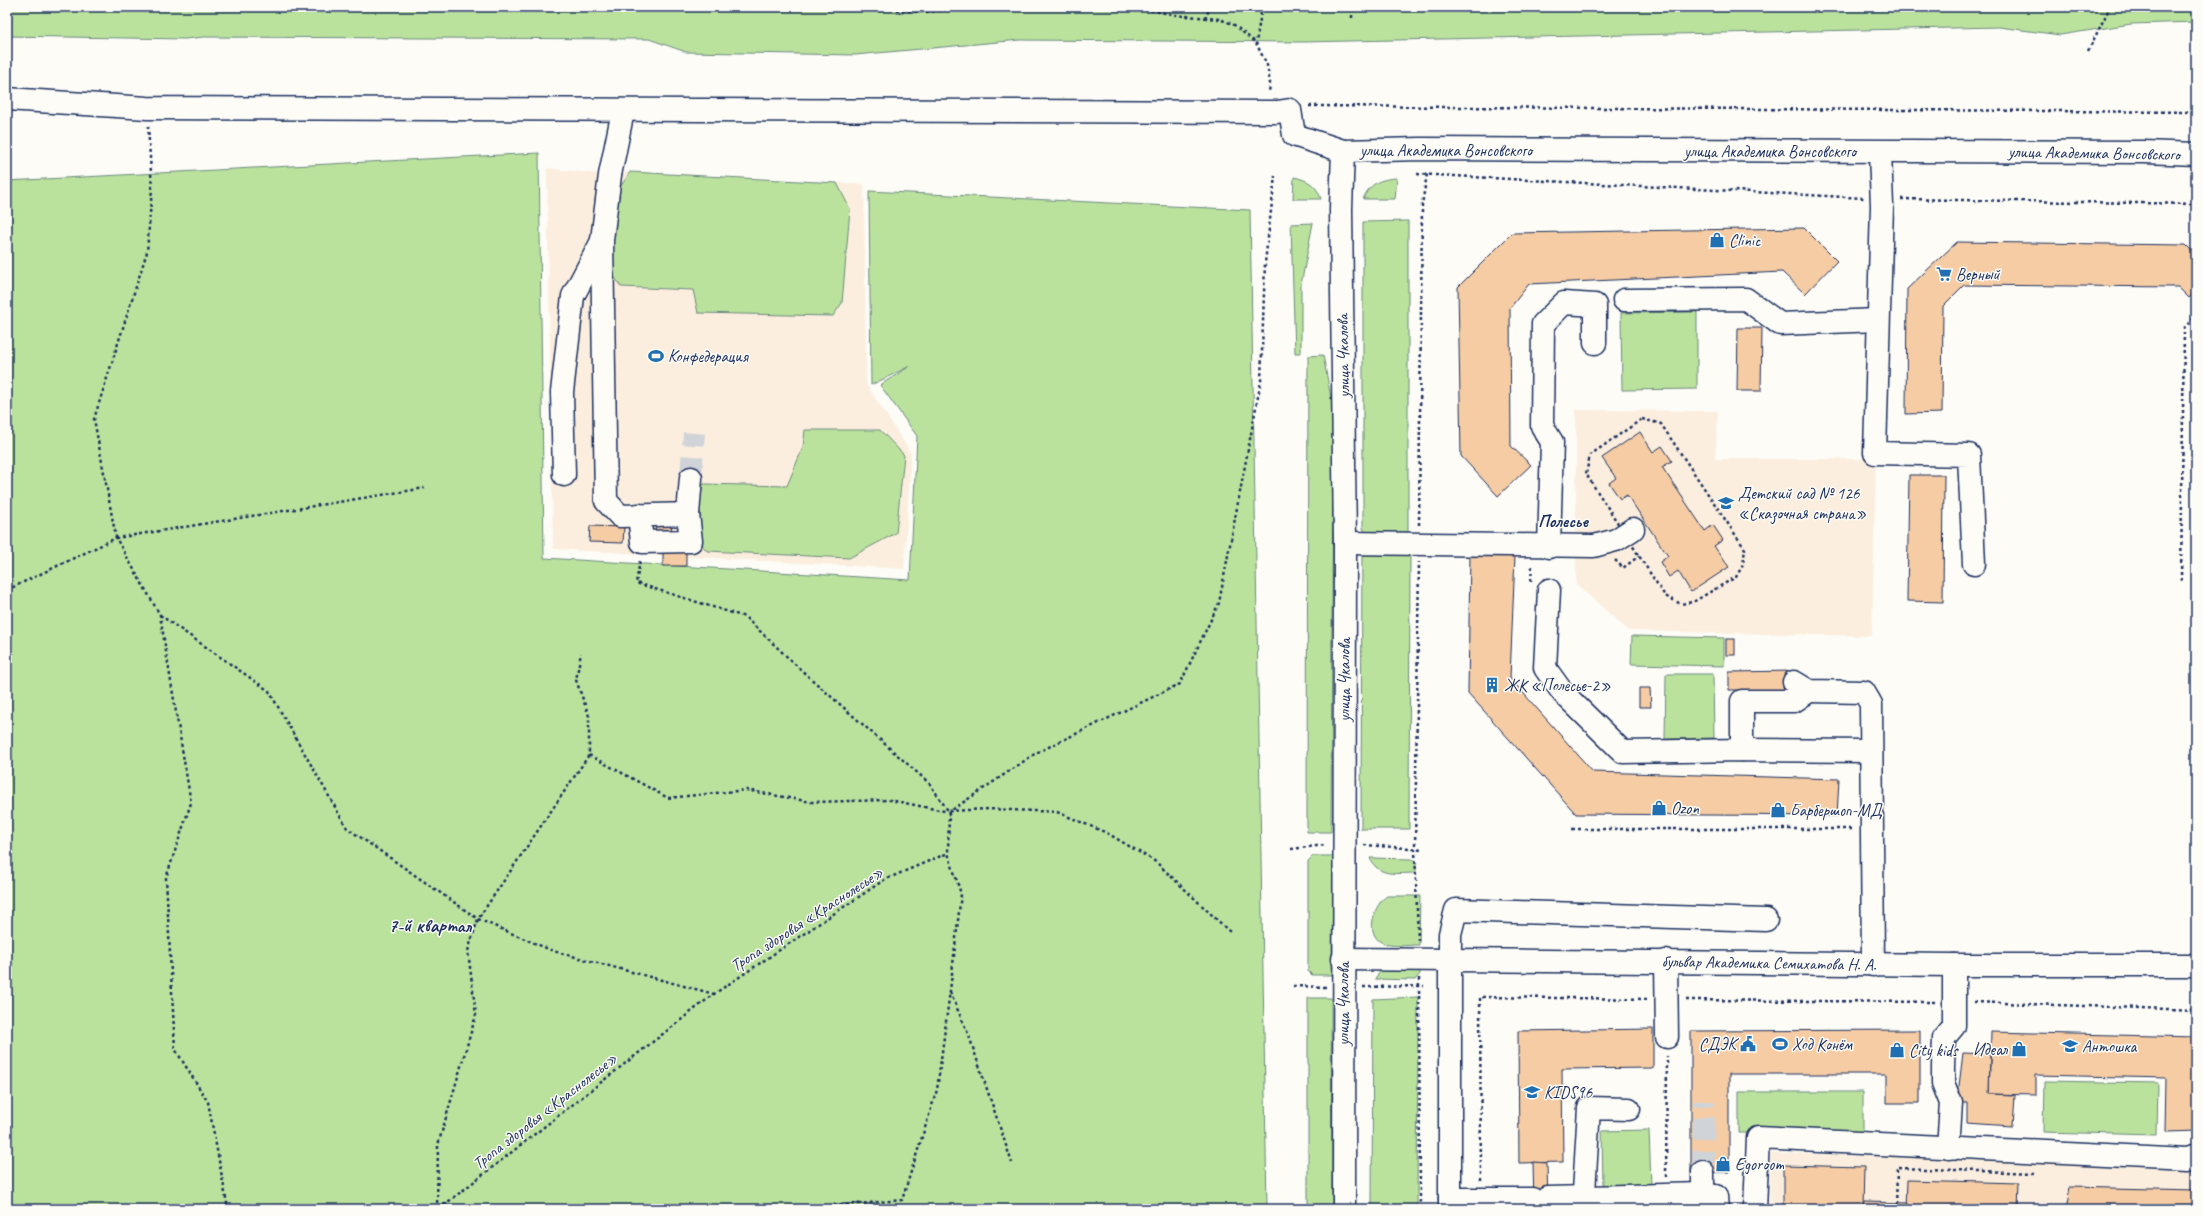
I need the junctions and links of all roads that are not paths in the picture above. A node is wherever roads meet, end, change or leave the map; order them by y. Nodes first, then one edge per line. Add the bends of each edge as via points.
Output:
1 (7, 99) edge
2 (623, 110) junction
3 (1343, 150) junction
4 (1880, 152) junction
5 (2196, 154) edge
6 (602, 240) junction
7 (1624, 300) dead end
8 (1878, 320) junction
9 (1595, 343) dead end
10 (564, 475) dead end
11 (691, 478) tunnel mouth
12 (1629, 532) road end
13 (1345, 543) junction
14 (1549, 547) junction
15 (1974, 564) dead end
16 (1549, 590) dead end
17 (1742, 750) junction
18 (1870, 751) junction
19 (1766, 920) dead end
20 (1343, 959) junction
21 (1450, 961) junction
22 (1666, 961) junction
23 (1873, 964) junction
24 (2196, 965) edge
25 (1954, 966) junction
26 (1667, 1037) road end
27 (1629, 1109) dead end
28 (1948, 1148) junction
29 (2196, 1156) edge
30 (1703, 1172) tunnel mouth
31 (1710, 1202) edge
32 (1450, 1204) edge
33 (1583, 1204) edge
34 (1344, 1209) edge
35 (1755, 1209) edge

1 - 2 street via 147,108
2 - 3 street, улица Академика Вонсовского via 1290,110 1294,135
2 - 6 street via 610,175
3 - 4 street, улица Академика Вонсовского
3 - 13 street, улица Чкалова via 1341,209
4 - 5 street, улица Академика Вонсовского
4 - 8 street via 1882,199
6 - 10 street via 573,296 562,392
6 - 11 street via 606,501 620,516 639,515 642,542 691,541 688,514
7 - 8 street via 1746,299 1780,324
8 - 15 street via 1875,453 1969,455
9 - 14 street via 1595,305 1564,303 1543,324 1542,426 1552,442
12 - 14 street via 1616,540 1594,546
13 - 14 street
13 - 20 street, улица Чкалова
16 - 17 street via 1545,668 1563,693 1623,752
17 - 18 street
17 - 18 street via 1742,701 1794,701 1802,686 1864,692 1871,704
18 - 23 street
19 - 21 street via 1456,910 1450,934
20 - 21 street, бульвар Академика Семихатова Н. А.
20 - 34 street, улица Чкалова
21 - 22 street, бульвар Академика Семихатова Н. А.
21 - 32 street
22 - 23 street, бульвар Академика Семихатова Н. А.
22 - 26 street
23 - 25 street, бульвар Академика Семихатова Н. А.
24 - 25 street, бульвар Академика Семихатова Н. А.
25 - 28 street via 1954,1026 1944,1038 1943,1066 1943,1083 1951,1103
27 - 33 street via 1589,1108
28 - 29 street via 2188,1159
28 - 35 street via 1758,1138
30 - 31 street
31 - 33 street via 1665,1195
32 - 33 street via 1481,1197 1541,1198

